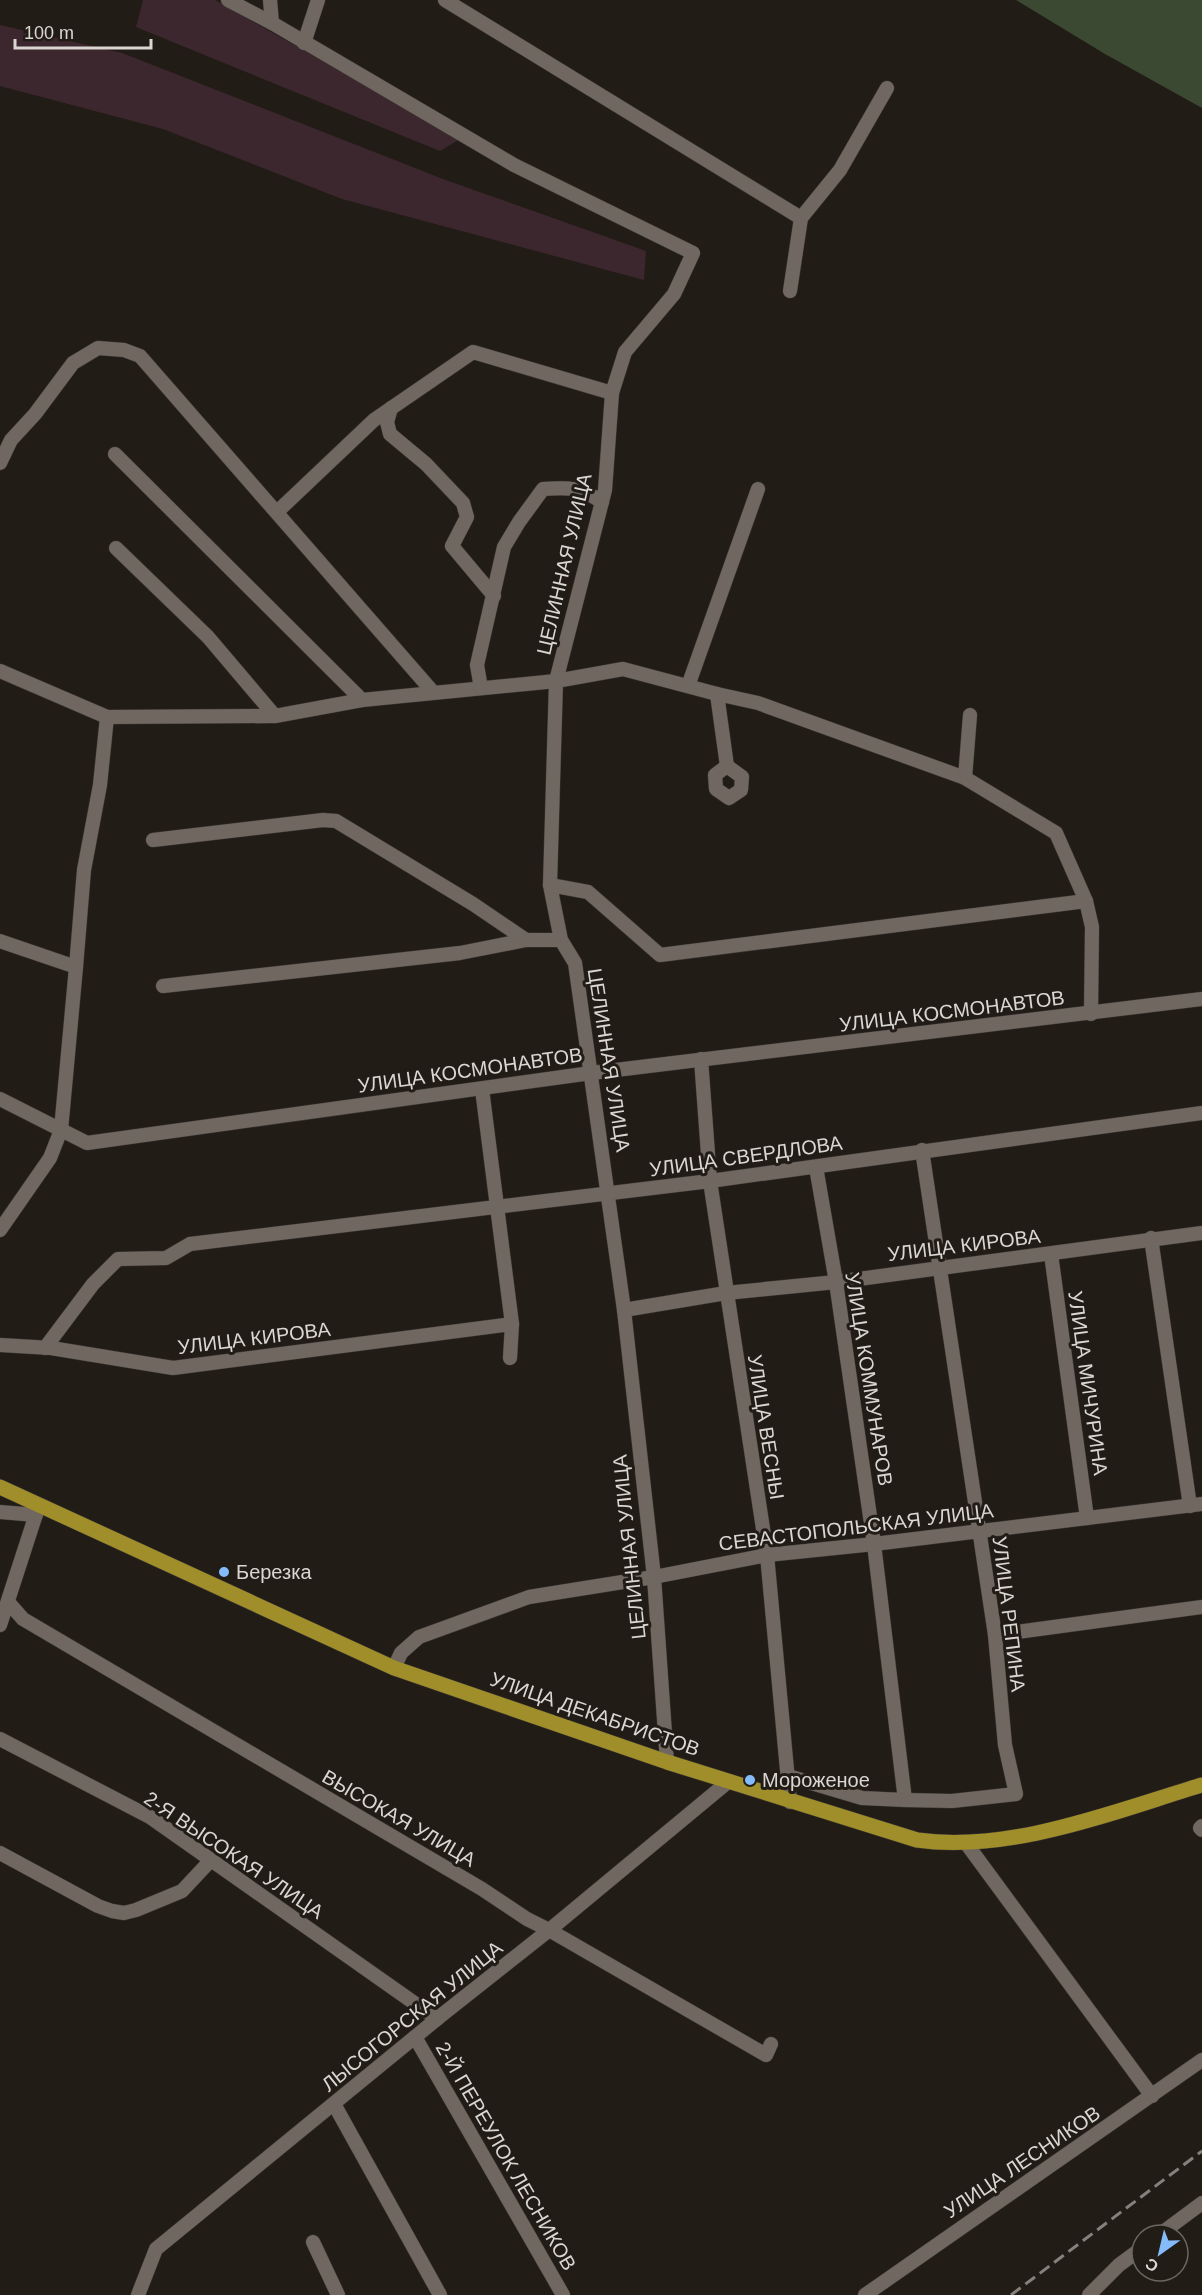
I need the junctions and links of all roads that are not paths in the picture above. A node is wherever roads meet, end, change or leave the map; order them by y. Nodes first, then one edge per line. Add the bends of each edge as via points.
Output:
1 (228, 0) edge
2 (270, 0) edge
3 (318, 0) edge
4 (445, 0) edge
5 (272, 23) junction
6 (304, 43) junction
7 (887, 88) dead end
8 (801, 218) junction
9 (790, 291) dead end
10 (612, 393) junction
11 (391, 408) junction
12 (115, 454) dead end
13 (0, 463) edge
14 (758, 489) dead end
15 (602, 502) junction
16 (278, 511) junction
17 (116, 548) dead end
18 (494, 596) junction
19 (0, 671) edge
20 (556, 681) junction
21 (688, 686) junction
22 (481, 688) junction
23 (433, 692) junction
24 (717, 694) junction
25 (362, 700) junction
26 (970, 715) dead end
27 (275, 716) junction
28 (107, 717) junction
29 (727, 766) dead end
30 (965, 778) junction
31 (153, 840) dead end
32 (550, 885) junction
33 (1086, 901) junction
34 (526, 939) junction
35 (561, 940) junction
36 (0, 941) edge
37 (76, 967) junction
38 (163, 986) dead end
39 (1202, 999) edge
40 (1090, 1014) junction
41 (701, 1059) junction
42 (591, 1073) junction
43 (482, 1089) junction
44 (0, 1099) edge
45 (1202, 1113) edge
46 (61, 1130) junction
47 (922, 1150) junction
48 (816, 1167) junction
49 (710, 1181) junction
50 (609, 1192) junction
51 (496, 1206) junction
52 (0, 1230) edge
53 (1202, 1233) edge
54 (1151, 1238) junction
55 (1051, 1254) junction
56 (940, 1268) junction
57 (836, 1282) junction
58 (726, 1293) junction
59 (624, 1310) junction
60 (512, 1324) junction
61 (0, 1345) edge
62 (45, 1348) junction
63 (510, 1358) dead end
64 (0, 1487) edge
65 (1196, 1505) edge
66 (37, 1510) junction
67 (0, 1512) edge
68 (1087, 1518) junction
69 (979, 1531) junction
70 (874, 1545) junction
71 (766, 1555) junction
72 (654, 1577) junction
73 (8, 1602) junction
74 (1202, 1606) edge
75 (23, 1619) junction
76 (0, 1625) edge
77 (995, 1635) junction
78 (394, 1668) junction
79 (0, 1739) edge
80 (667, 1762) junction
81 (788, 1776) junction
82 (729, 1781) junction
83 (1202, 1785) edge
84 (905, 1800) junction
85 (790, 1802) junction
86 (966, 1843) junction
87 (0, 1852) edge
88 (211, 1860) junction
89 (549, 1930) junction
90 (436, 2019) junction
91 (415, 2037) junction
92 (771, 2044) dead end
93 (1202, 2060) edge
94 (1152, 2096) junction
95 (334, 2104) junction
96 (1202, 2203) edge
97 (1175, 2223) edge
98 (313, 2242) dead end
99 (1130, 2257) edge
100 (138, 2295) edge
101 (338, 2295) edge
102 (440, 2295) edge
103 (563, 2295) edge
104 (865, 2295) edge
105 (1089, 2295) edge

1 - 5 street
2 - 5 street
3 - 6 street
4 - 8 street
5 - 6 street
6 - 10 street, ЦЕЛИННАЯ УЛИЦА via 514,165 693,253 674,294 625,352
7 - 8 street via 840,170
8 - 9 street
10 - 11 street via 473,352
10 - 15 street, ЦЕЛИННАЯ УЛИЦА
11 - 16 street
11 - 18 street via 387,422 390,434 463,503 467,517 452,546
12 - 25 street
13 - 16 street via 11,440 73,363 98,348 123,350 140,356
14 - 21 street
15 - 18 street via 587,492 568,487 543,489 504,547
15 - 20 street, ЦЕЛИННАЯ УЛИЦА
16 - 23 street
17 - 27 street via 207,637
18 - 22 street via 477,665
19 - 28 street
20 - 21 street via 623,669
20 - 22 street
20 - 32 street, ЦЕЛИННАЯ УЛИЦА
21 - 24 street
22 - 23 street
23 - 25 street
24 - 29 street
24 - 30 street via 758,704
25 - 27 street
26 - 30 street
27 - 28 street
28 - 37 street via 100,785 84,870
30 - 33 street via 1056,833
31 - 34 street via 336,821
32 - 33 street via 588,892 660,955
32 - 35 street, ЦЕЛИННАЯ УЛИЦА
33 - 40 street via 1092,927
34 - 35 street
34 - 38 street via 460,953
35 - 42 street, ЦЕЛИННАЯ УЛИЦА via 575,963
36 - 37 street
37 - 46 street
39 - 40 street, УЛИЦА КОСМОНАВТОВ
40 - 41 street, УЛИЦА КОСМОНАВТОВ
41 - 42 street, УЛИЦА КОСМОНАВТОВ
41 - 49 street, УЛИЦА ВЕСНЫ
42 - 43 street, УЛИЦА КОСМОНАВТОВ
42 - 50 street, ЦЕЛИННАЯ УЛИЦА
43 - 46 street, УЛИЦА КОСМОНАВТОВ via 87,1143
43 - 51 street
44 - 46 street, УЛИЦА КОСМОНАВТОВ
45 - 47 street, УЛИЦА СВЕРДЛОВА
46 - 52 street via 50,1158
47 - 48 street, УЛИЦА СВЕРДЛОВА
47 - 56 street, УЛИЦА РЕПИНА
48 - 49 street, УЛИЦА СВЕРДЛОВА
48 - 57 street, УЛИЦА КОММУНАРОВ
49 - 50 street, УЛИЦА СВЕРДЛОВА
49 - 58 street, УЛИЦА ВЕСНЫ
50 - 51 street, УЛИЦА СВЕРДЛОВА
50 - 59 street, ЦЕЛИННАЯ УЛИЦА
51 - 60 street
51 - 62 street, УЛИЦА СВЕРДЛОВА via 190,1244 166,1257 118,1259 93,1284
53 - 54 street, УЛИЦА КИРОВА
54 - 55 street, УЛИЦА КИРОВА
54 - 65 street
55 - 56 street, УЛИЦА КИРОВА
55 - 68 street, УЛИЦА МИЧУРИНА
56 - 57 street, УЛИЦА КИРОВА
56 - 69 street, УЛИЦА РЕПИНА
57 - 58 street, УЛИЦА КИРОВА
57 - 70 street, УЛИЦА КОММУНАРОВ
58 - 59 street, УЛИЦА КИРОВА
58 - 71 street, УЛИЦА ВЕСНЫ
59 - 72 street, ЦЕЛИННАЯ УЛИЦА
60 - 62 street, УЛИЦА КИРОВА via 173,1368
60 - 63 street
61 - 62 street, УЛИЦА КИРОВА
64 - 66 main road, УЛИЦА ДЕКАБРИСТОВ
65 - 68 street, СЕВАСТОПОЛЬСКАЯ УЛИЦА
66 - 67 street
66 - 73 street
66 - 78 main road, УЛИЦА ДЕКАБРИСТОВ
68 - 69 street, СЕВАСТОПОЛЬСКАЯ УЛИЦА
69 - 70 street, СЕВАСТОПОЛЬСКАЯ УЛИЦА
69 - 77 street, УЛИЦА РЕПИНА
70 - 71 street, СЕВАСТОПОЛЬСКАЯ УЛИЦА
70 - 84 street, УЛИЦА КОММУНАРОВ
71 - 72 street, СЕВАСТОПОЛЬСКАЯ УЛИЦА
71 - 81 street, УЛИЦА ВЕСНЫ
72 - 78 street, СЕВАСТОПОЛЬСКАЯ УЛИЦА via 529,1597 419,1637 401,1653
72 - 80 street, ЦЕЛИННАЯ УЛИЦА
73 - 75 street, ВЫСОКАЯ УЛИЦА
73 - 76 street
74 - 77 street
75 - 76 street
75 - 89 street, ВЫСОКАЯ УЛИЦА
77 - 84 street, УЛИЦА РЕПИНА via 1005,1745 1016,1794 952,1802
78 - 80 main road, УЛИЦА ДЕКАБРИСТОВ
79 - 88 street, 2-Я ВЫСОКАЯ УЛИЦА via 150,1817
80 - 82 main road, УЛИЦА ДЕКАБРИСТОВ
81 - 84 street via 862,1798
81 - 85 street, УЛИЦА ВЕСНЫ
82 - 85 main road, УЛИЦА ДЕКАБРИСТОВ
82 - 89 street, ЛЫСОГОРСКАЯ УЛИЦА
83 - 86 main road, УЛИЦА ДЕКАБРИСТОВ via 1066,1825 995,1841
85 - 86 main road, УЛИЦА ДЕКАБРИСТОВ via 917,1840
86 - 94 street
87 - 88 street via 98,1906 124,1913 182,1891
88 - 90 street, 2-Я ВЫСОКАЯ УЛИЦА
89 - 90 street, ЛЫСОГОРСКАЯ УЛИЦА
89 - 92 street, ВЫСОКАЯ УЛИЦА via 766,2055
90 - 91 street, ЛЫСОГОРСКАЯ УЛИЦА
91 - 95 street, ЛЫСОГОРСКАЯ УЛИЦА
91 - 103 street, 2-Й ПЕРЕУЛОК ЛЕСНИКОВ
93 - 94 street, УЛИЦА ЛЕСНИКОВ
94 - 104 street, УЛИЦА ЛЕСНИКОВ
95 - 100 street, ЛЫСОГОРСКАЯ УЛИЦА via 156,2248
95 - 102 street
96 - 97 street
98 - 101 street
99 - 105 street

